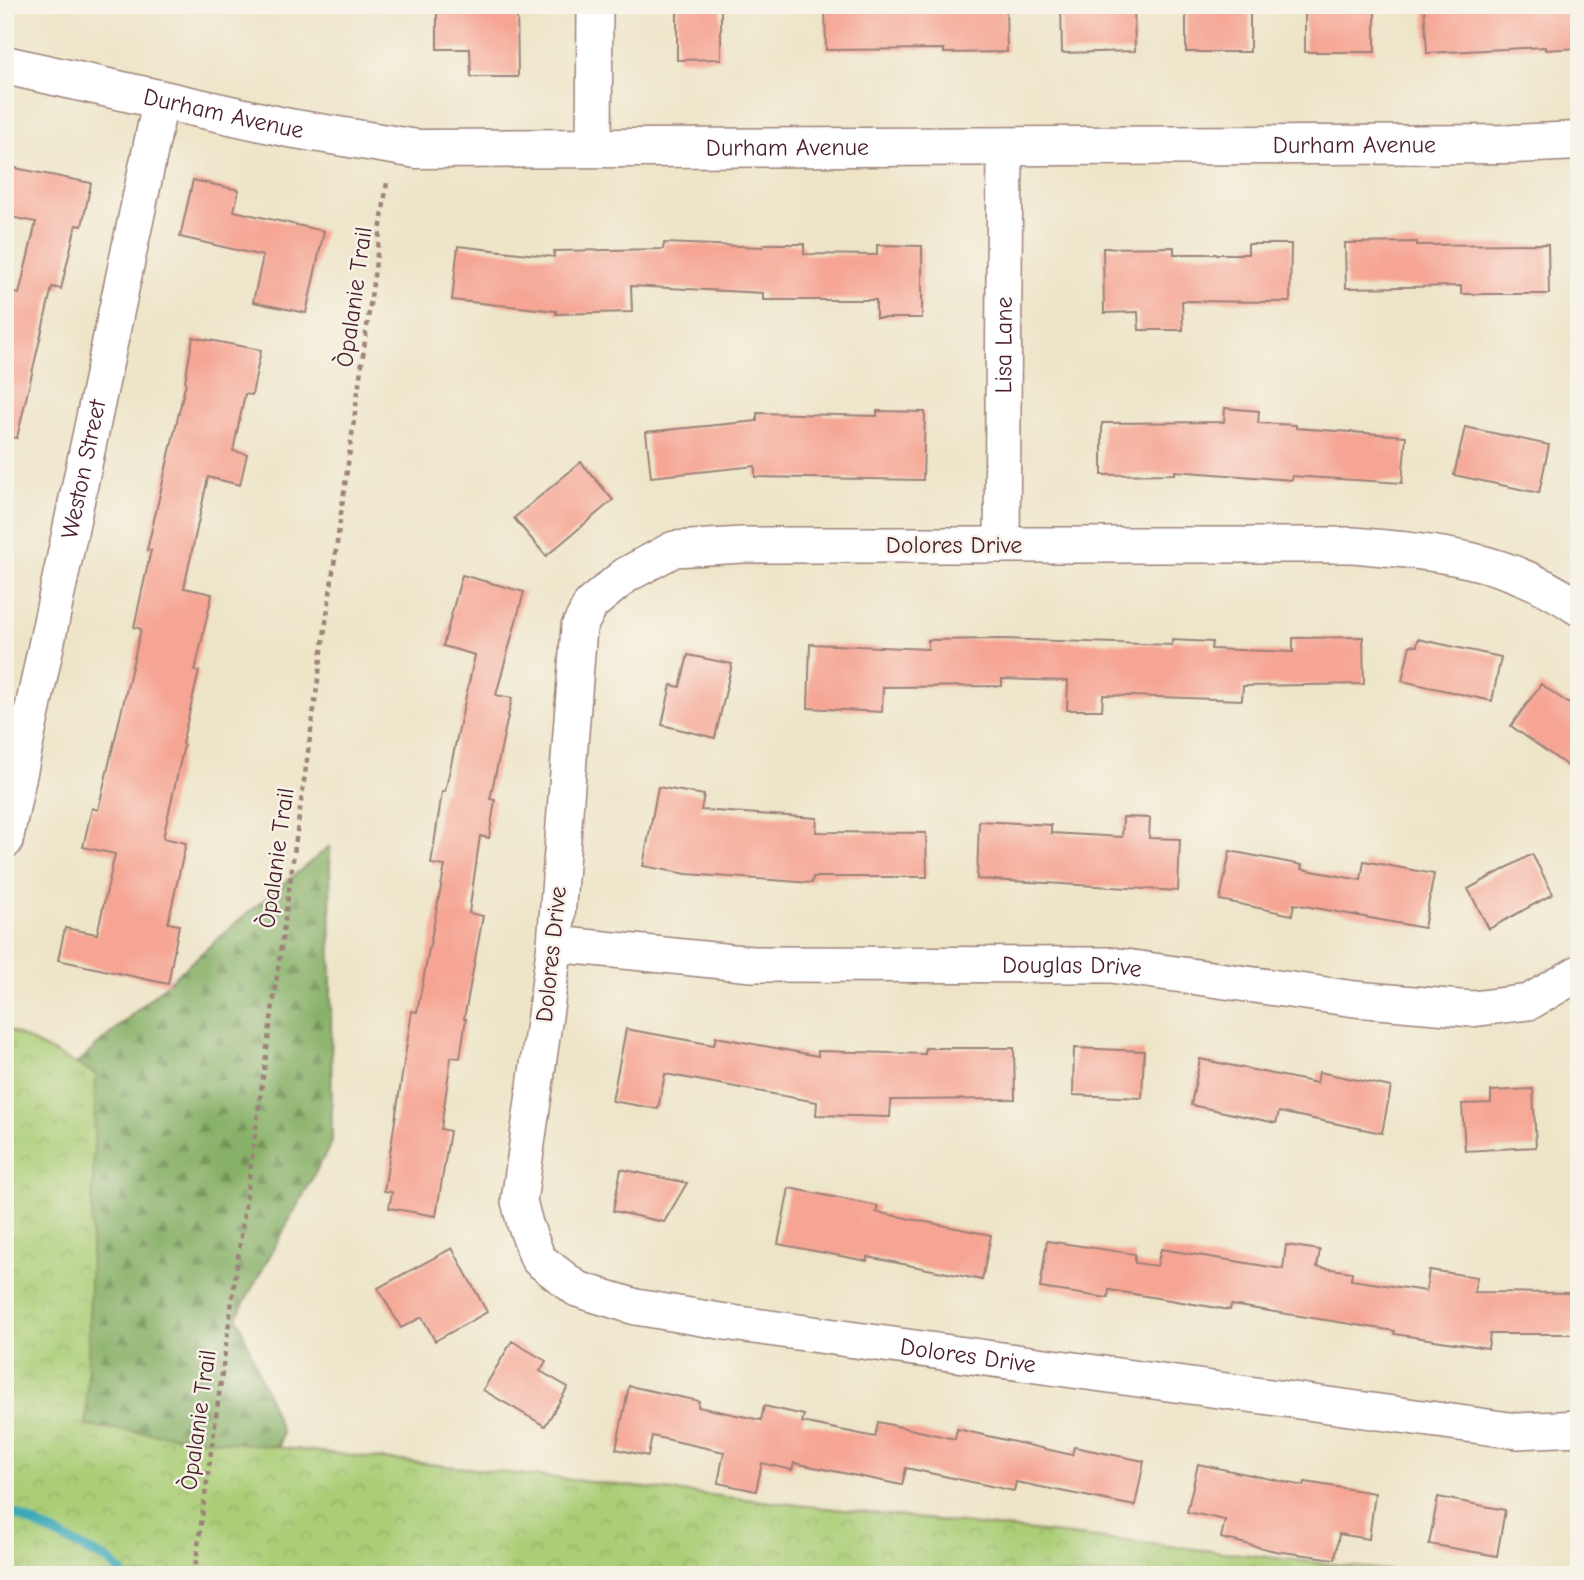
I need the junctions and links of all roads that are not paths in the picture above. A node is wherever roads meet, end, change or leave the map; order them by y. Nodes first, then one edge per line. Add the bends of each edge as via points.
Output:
1 (594, 5) edge
2 (5, 65) edge
3 (161, 99) junction
4 (1579, 141) edge
5 (1005, 146) junction
6 (594, 149) junction
7 (1002, 545) junction
8 (1579, 608) edge
9 (5, 841) edge
10 (555, 944) junction
11 (1579, 973) edge
12 (1579, 1429) edge

1 - 6 street
2 - 3 street, Durham Avenue
3 - 6 street, Durham Avenue via 289,128 416,149
3 - 9 street, Weston Street
4 - 5 street, Durham Avenue
5 - 6 street, Durham Avenue
5 - 7 street, Lisa Lane
7 - 8 street, Dolores Drive via 1352,545 1442,553 1503,568
7 - 10 street, Dolores Drive via 674,549 626,575 591,604 579,627
10 - 11 street, Douglas Drive via 752,964 1111,965 1355,999 1472,1009 1529,1003
10 - 12 street, Dolores Drive via 520,1201 538,1259 577,1289 636,1307 732,1323 1517,1431

